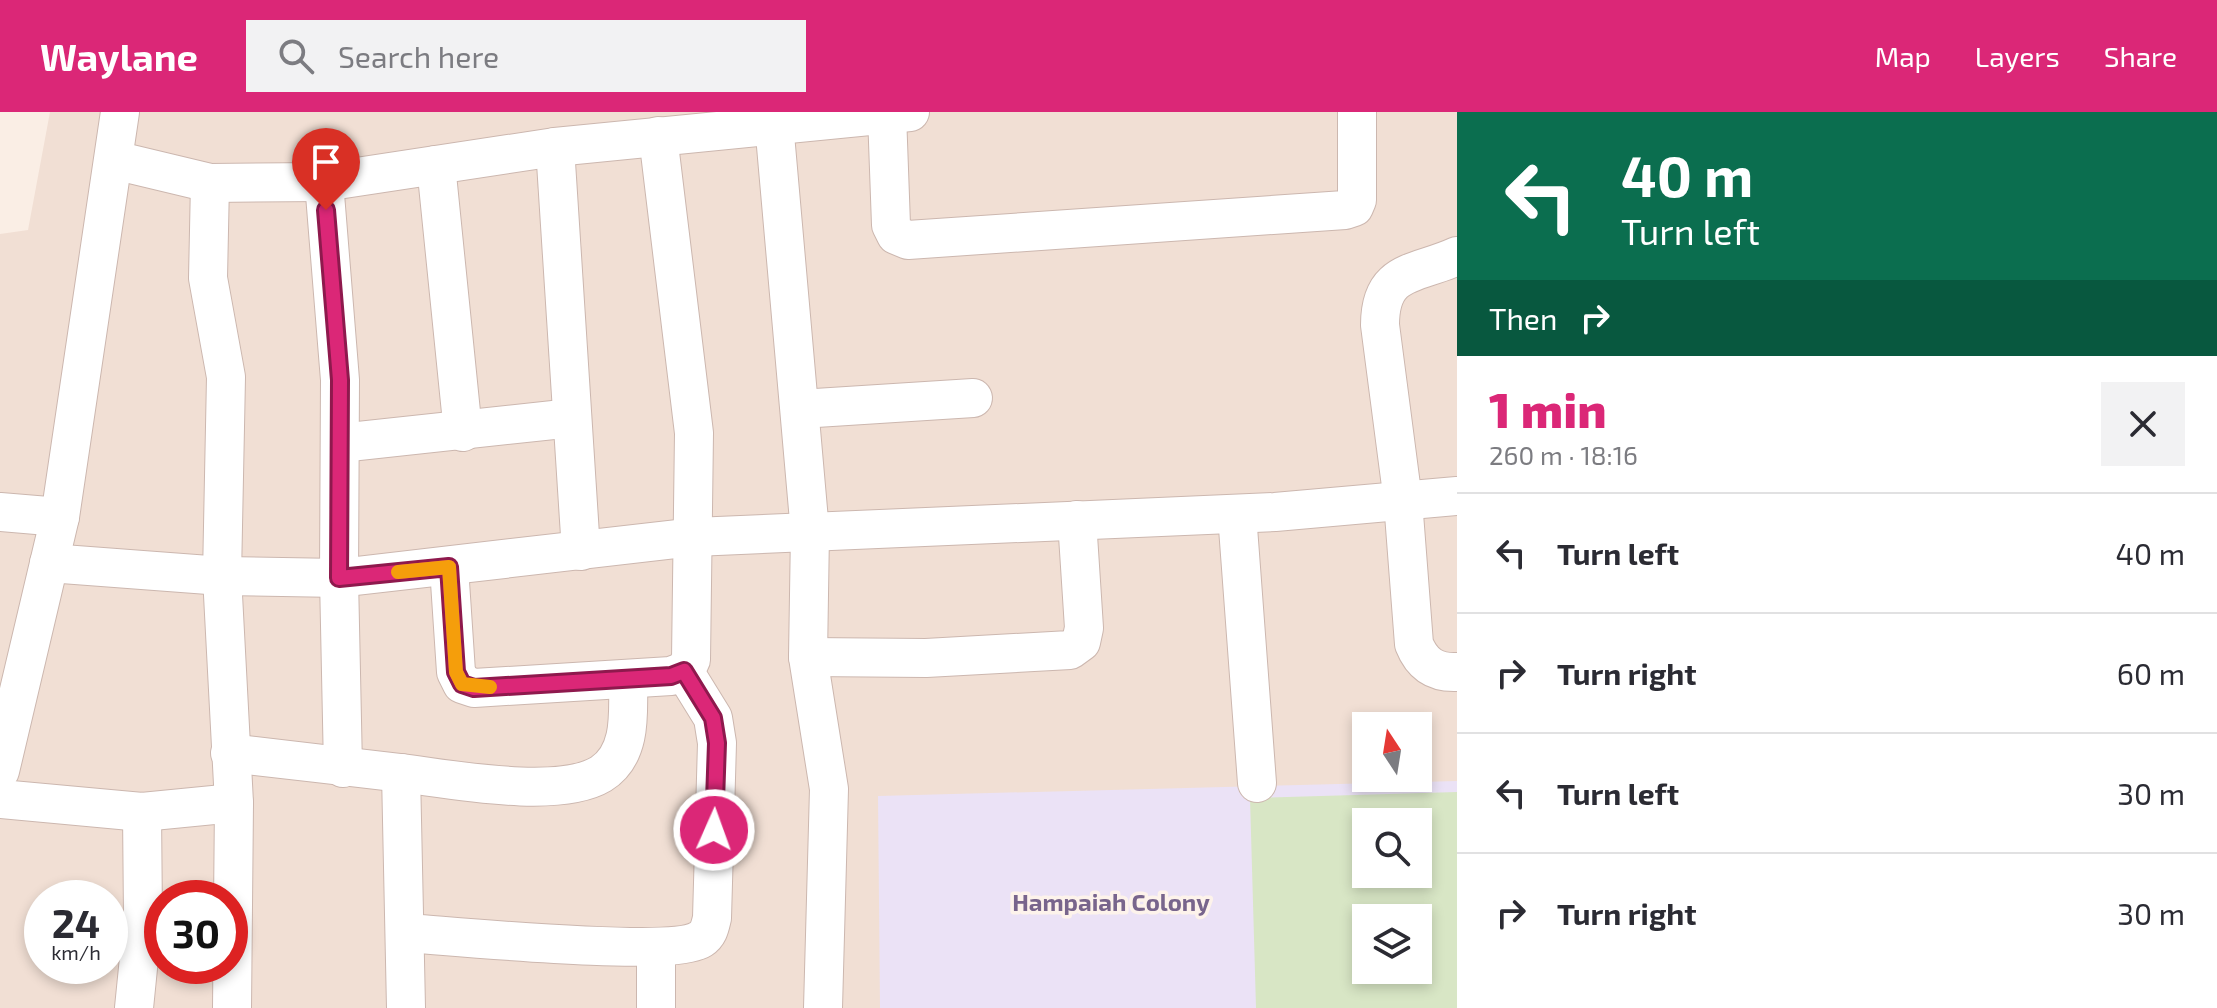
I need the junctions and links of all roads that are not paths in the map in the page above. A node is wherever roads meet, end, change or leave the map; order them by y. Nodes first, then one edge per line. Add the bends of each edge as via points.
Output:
1 (120, 112) edge
2 (1357, 112) edge
3 (898, 113) edge
4 (772, 118) edge
5 (658, 136) junction
6 (555, 147) junction
7 (114, 160) junction
8 (436, 165) junction
9 (324, 182) junction
10 (210, 183) junction
11 (1457, 256) edge
12 (973, 398) dead end
13 (800, 409) junction
14 (572, 418) junction
15 (463, 432) junction
16 (340, 443) junction
17 (1457, 496) edge
18 (1403, 501) junction
19 (0, 512) edge
20 (1237, 514) junction
21 (60, 517) junction
22 (1077, 520) junction
23 (810, 532) junction
24 (694, 537) junction
25 (581, 551) junction
26 (49, 563) junction
27 (449, 567) junction
28 (222, 576) junction
29 (339, 578) junction
30 (15, 650) edge
31 (808, 657) junction
32 (684, 671) junction
33 (1457, 672) edge
34 (628, 679) junction
35 (3, 751) edge
36 (230, 753) junction
37 (343, 768) junction
38 (401, 773) junction
39 (1257, 783) dead end
40 (0, 799) edge
41 (234, 803) junction
42 (142, 812) junction
43 (406, 933) junction
44 (656, 948) junction
45 (134, 1008) edge
46 (232, 1008) edge
47 (406, 1008) edge
48 (656, 1008) edge
49 (823, 1008) edge

1 - 7 street
2 - 3 street via 1357,200 1345,210 908,240 896,235 891,225
3 - 4 street
4 - 5 street
4 - 13 street
5 - 6 street
5 - 24 street via 694,433
6 - 8 street
6 - 14 street
7 - 10 street
7 - 21 street
8 - 9 street
8 - 15 street
9 - 10 street
9 - 16 street
10 - 28 street via 208,278 226,377
11 - 18 street via 1400,276 1380,304 1382,358
12 - 13 street
13 - 23 street
14 - 15 street
14 - 25 street
15 - 16 street
16 - 29 street
17 - 18 street
18 - 20 street
18 - 33 street via 1414,644 1431,668
19 - 21 street
20 - 22 street
20 - 39 street
21 - 26 street
22 - 23 street
22 - 31 street via 1084,628 1081,642 1070,650 926,658
23 - 24 street
23 - 31 street
24 - 25 street
24 - 32 street via 691,660
25 - 27 street
26 - 28 street
26 - 30 street
27 - 29 street
27 - 34 street via 456,672 462,684 474,688
28 - 29 street
28 - 36 street
29 - 37 street
30 - 35 street
31 - 49 street via 829,789
32 - 34 street
32 - 44 street via 713,718 717,743 712,918 700,940
34 - 38 street via 628,728 621,751 592,778 565,784 491,784
36 - 37 street
36 - 41 street
37 - 38 street
38 - 43 street
40 - 42 street
41 - 42 street
41 - 46 street
42 - 45 street via 143,918
43 - 44 street
43 - 47 street
44 - 48 street

